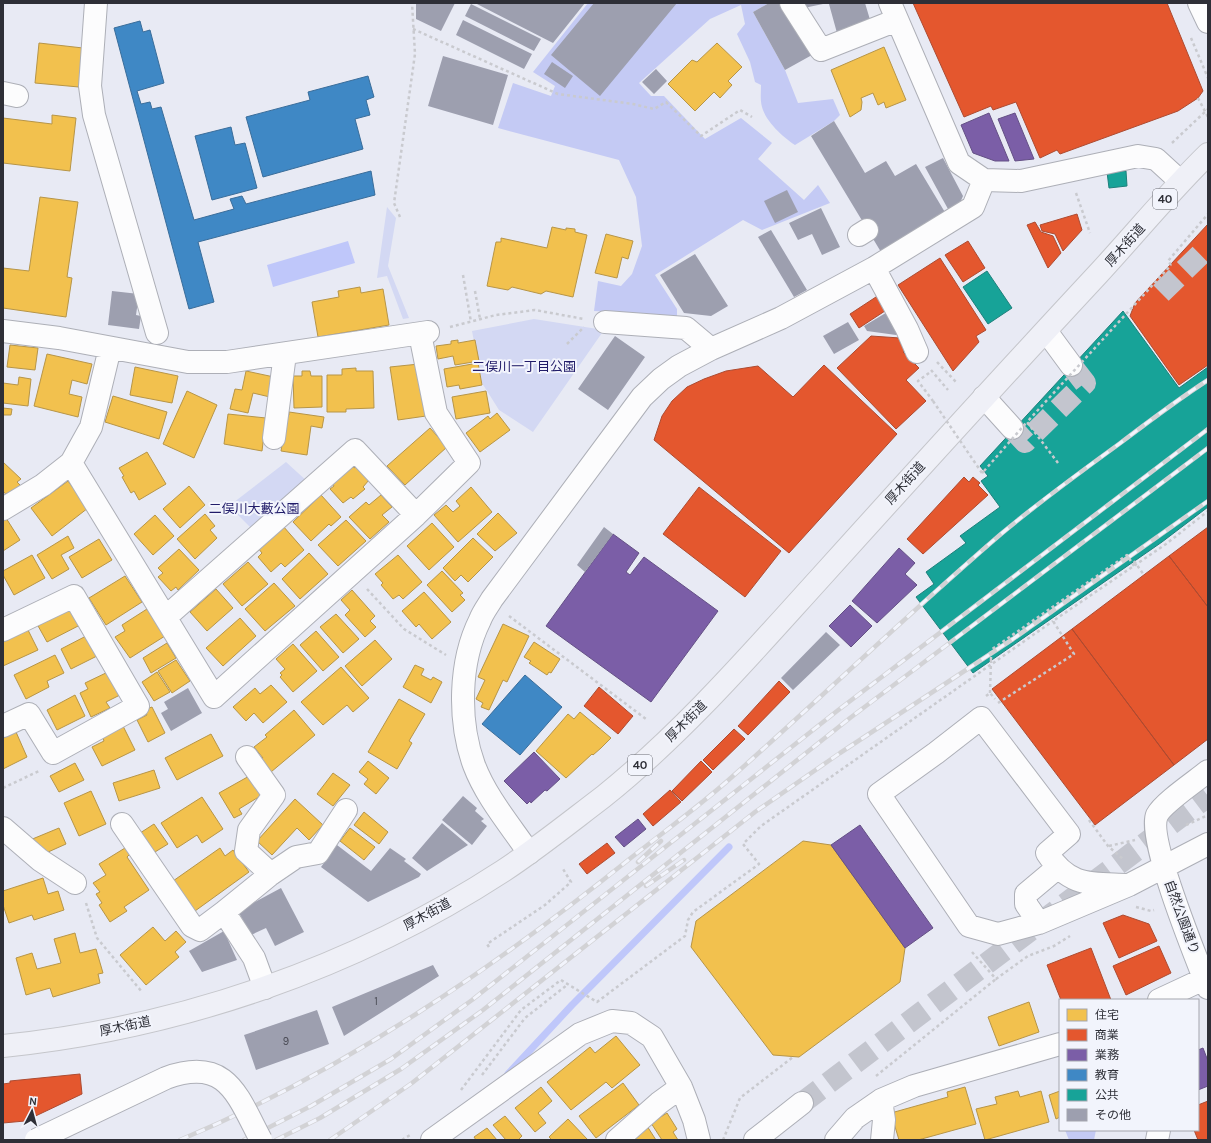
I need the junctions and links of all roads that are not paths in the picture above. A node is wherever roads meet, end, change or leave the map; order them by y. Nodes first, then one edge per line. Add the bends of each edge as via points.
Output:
1 (96, 3) edge
2 (791, 3) edge
3 (1199, 3) edge
4 (894, 11) edge
5 (1208, 22) edge
6 (1208, 154) edge
7 (984, 180) junction
8 (1180, 181) junction
9 (875, 263) junction
10 (598, 321) road end
11 (1046, 331) junction
12 (3, 332) edge
13 (161, 347) junction
14 (110, 348) junction
15 (712, 349) junction
16 (918, 352) dead end
17 (285, 354) junction
18 (1071, 365) tunnel mouth
19 (984, 397) junction
20 (1020, 425) tunnel mouth
21 (274, 438) dead end
22 (71, 462) junction
23 (3, 509) edge
24 (416, 515) junction
25 (167, 616) junction
26 (3, 630) edge
27 (3, 726) edge
28 (247, 757) dead end
29 (1208, 771) edge
30 (1208, 790) edge
31 (346, 810) dead end
32 (122, 824) dead end
33 (3, 828) edge
34 (1156, 829) junction
35 (1208, 844) edge
36 (529, 853) junction
37 (1057, 868) junction
38 (1164, 868) junction
39 (271, 874) junction
40 (75, 883) road end
41 (1129, 885) junction
42 (224, 912) junction
43 (1039, 923) junction
44 (1206, 983) edge
45 (265, 988) junction
46 (1162, 999) edge
47 (1192, 999) edge
48 (1059, 1044) edge
49 (3, 1046) edge
50 (681, 1087) junction
51 (881, 1100) junction
52 (802, 1103) tunnel mouth
53 (423, 1136) edge
54 (36, 1140) edge
55 (261, 1140) edge
56 (617, 1140) edge
57 (700, 1140) edge
58 (755, 1140) edge
59 (836, 1140) edge
60 (882, 1140) edge

1 - 13 street via 90,86 94,115
2 - 4 street via 821,50
3 - 5 street
4 - 7 street via 959,163
6 - 8 main road, 厚木街道 / 40
7 - 8 street via 1021,181 1138,156 1156,159
7 - 9 street via 973,207
8 - 11 main road, 厚木街道 / 40 via 1124,247
9 - 15 street via 782,318
9 - 16 street
10 - 15 street via 686,328
11 - 18 street
11 - 19 main road, 厚木街道 / 40
12 - 14 street via 59,338
13 - 14 street
13 - 17 street via 188,362 227,362
14 - 22 street via 92,427
15 - 36 street via 679,366 642,397 492,599 480,620 472,642 465,676 466,740 474,766 488,792
17 - 21 street
17 - 24 street via 424,333 436,413 469,463
19 - 20 street
19 - 36 main road, 厚木街道 / 40 via 758,647 656,752
22 - 23 street via 43,484
22 - 25 street
24 - 25 street via 355,450
24 - 25 street via 214,697
26 - 27 street via 74,596 138,706 53,753 29,714
28 - 39 street via 274,795 250,830 246,850
29 - 34 street via 1163,807 1157,816
30 - 34 street
31 - 39 street via 318,853 296,857
32 - 42 street via 192,926 200,930
33 - 40 street via 40,860
34 - 38 street, 自然公園通り
35 - 38 street
36 - 45 main road, 厚木街道 / 40 via 419,920 345,956
37 - 41 street via 1079,882
37 - 43 street via 1026,894 1026,904
37 - 43 street via 1047,853 1069,834 981,718 879,794 969,926 998,934
38 - 41 street
38 - 44 street, 自然公園通り
39 - 42 street
41 - 43 street
42 - 45 street via 254,958
44 - 46 street
44 - 47 street
45 - 49 main road, 厚木街道 / 40 via 144,1023 49,1042
48 - 51 street via 914,1086
50 - 53 street via 652,1037 631,1023 612,1021 580,1034
50 - 56 street
50 - 57 street
51 - 59 street via 855,1118
51 - 60 street via 884,1120
52 - 58 street
54 - 55 street, bridge via 166,1078 184,1072 203,1071 222,1079 236,1092

